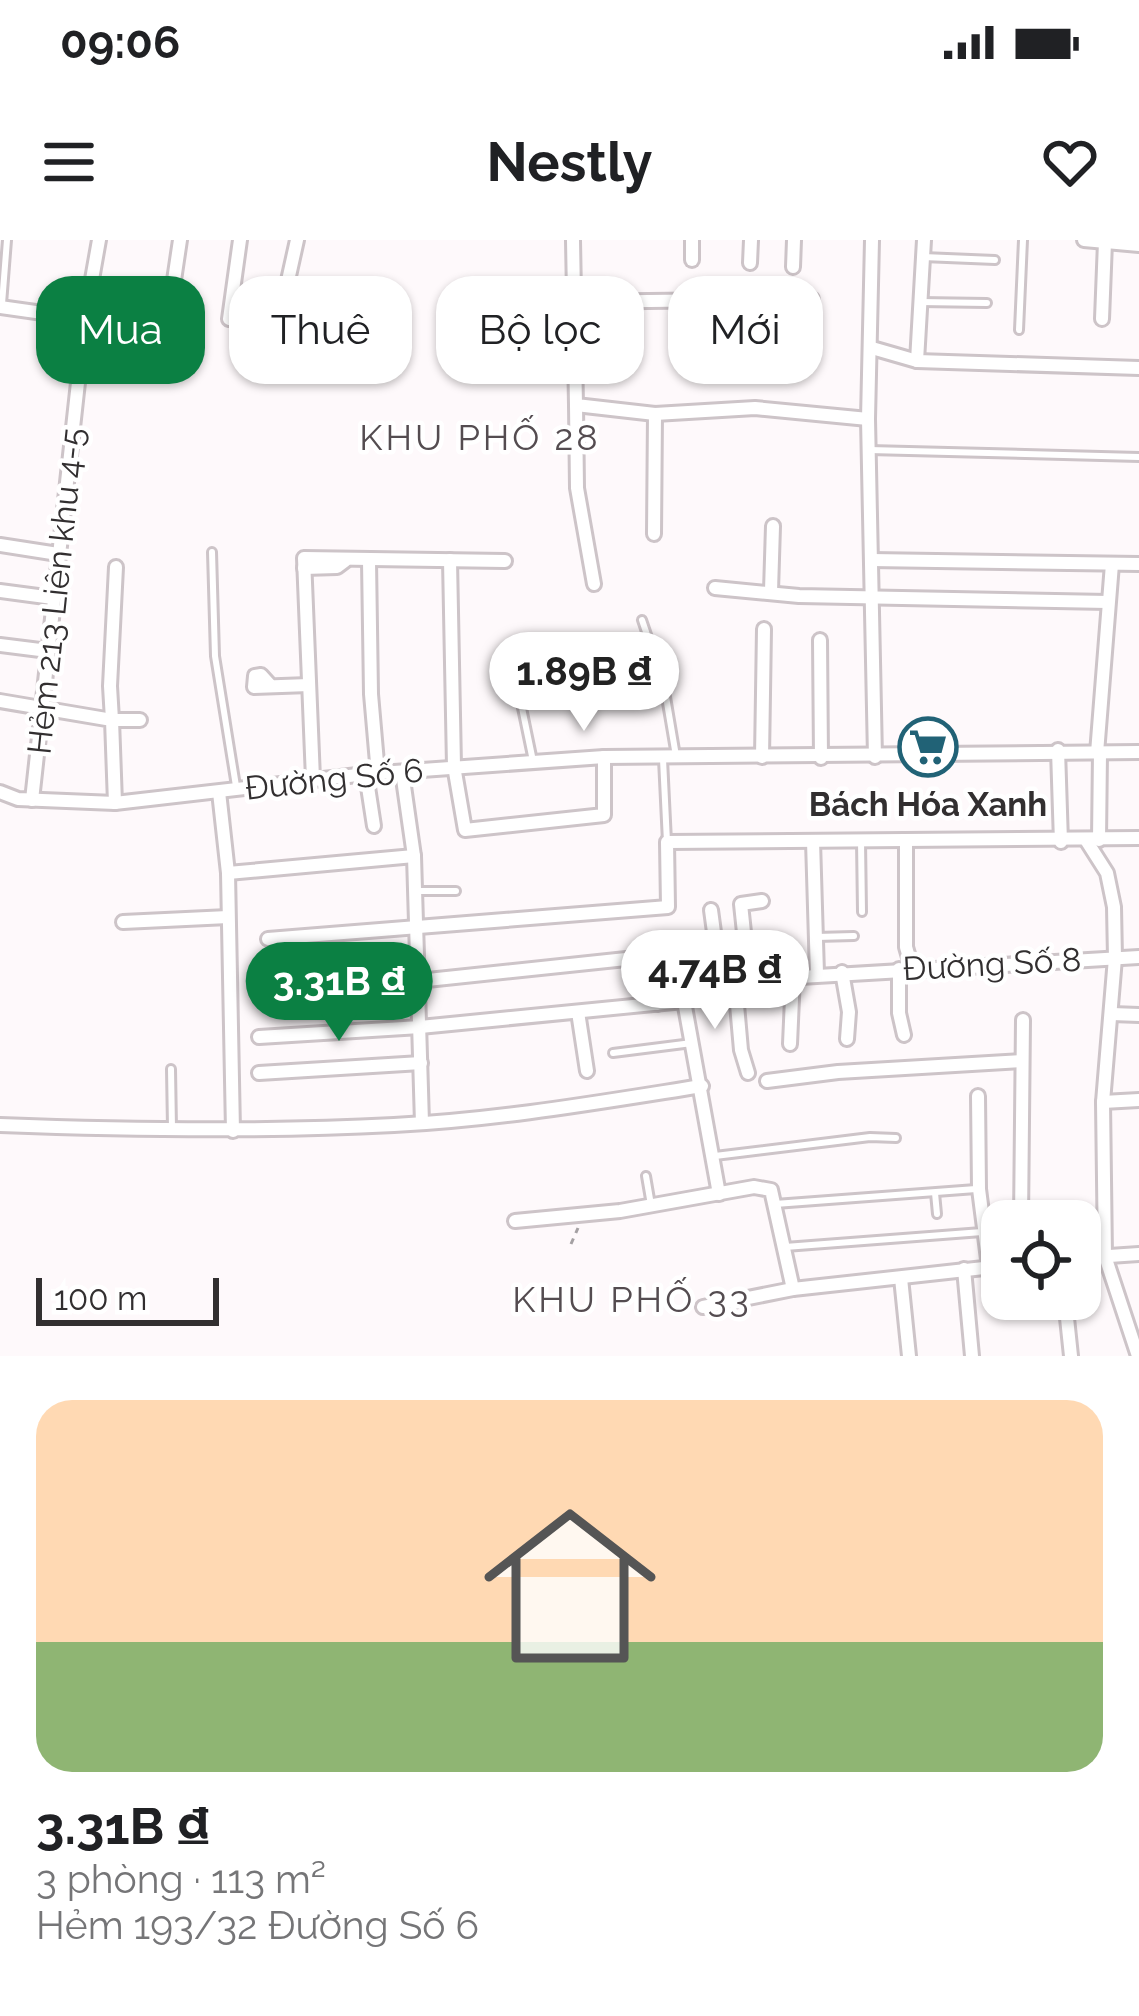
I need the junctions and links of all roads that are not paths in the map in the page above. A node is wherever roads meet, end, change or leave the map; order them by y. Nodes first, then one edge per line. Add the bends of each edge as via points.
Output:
1 (7, 240) edge
2 (99, 240) edge
3 (180, 240) edge
4 (240, 240) edge
5 (297, 240) edge
6 (572, 240) edge
7 (692, 240) edge
8 (751, 240) edge
9 (794, 240) edge
10 (872, 240) edge
11 (924, 240) edge
12 (1023, 240) edge
13 (1084, 240) edge
14 (1105, 242) edge
15 (1139, 245) edge
16 (923, 257) junction
17 (692, 260) dead end
18 (994, 260) dead end
19 (750, 263) dead end
20 (793, 267) dead end
21 (93, 276) edge
22 (175, 276) edge
23 (235, 276) edge
24 (289, 276) edge
25 (572, 276) edge
26 (920, 302) junction
27 (986, 303) dead end
28 (1, 307) edge
29 (36, 310) edge
30 (1102, 319) dead end
31 (1019, 330) dead end
32 (872, 348) junction
33 (917, 361) junction
34 (1139, 368) edge
35 (79, 384) edge
36 (575, 384) edge
37 (576, 405) junction
38 (656, 414) junction
39 (868, 419) junction
40 (868, 450) junction
41 (1139, 457) edge
42 (773, 526) dead end
43 (654, 534) dead end
44 (0, 545) edge
45 (212, 551) dead end
46 (58, 554) junction
47 (450, 560) junction
48 (872, 560) junction
49 (369, 561) junction
50 (505, 561) dead end
51 (1112, 564) junction
52 (1139, 564) edge
53 (116, 567) dead end
54 (594, 584) dead end
55 (716, 588) dead end
56 (0, 591) edge
57 (771, 591) junction
58 (872, 596) junction
59 (53, 598) junction
60 (1108, 602) junction
61 (642, 620) dead end
62 (764, 629) dead end
63 (820, 640) dead end
64 (0, 645) edge
65 (48, 651) junction
66 (309, 685) junction
67 (271, 686) dead end
68 (0, 701) edge
69 (521, 703) dead end
70 (45, 708) junction
71 (112, 720) junction
72 (140, 720) dead end
73 (1058, 750) junction
74 (1099, 752) junction
75 (1139, 752) edge
76 (669, 756) junction
77 (604, 757) junction
78 (762, 757) junction
79 (875, 757) junction
80 (821, 758) junction
81 (533, 761) junction
82 (454, 766) junction
83 (402, 772) junction
84 (372, 774) junction
85 (313, 779) junction
86 (237, 790) junction
87 (0, 792) edge
88 (219, 793) junction
89 (32, 800) junction
90 (116, 803) junction
91 (374, 826) dead end
92 (1139, 838) edge
93 (905, 840) junction
94 (1093, 840) junction
95 (813, 841) junction
96 (861, 841) junction
97 (667, 842) junction
98 (1061, 842) junction
99 (414, 856) junction
100 (228, 873) junction
101 (457, 890) dead end
102 (415, 891) junction
103 (762, 901) dead end
104 (711, 910) dead end
105 (862, 912) dead end
106 (228, 917) junction
107 (123, 922) dead end
108 (417, 930) junction
109 (854, 936) dead end
110 (816, 937) junction
111 (268, 939) dead end
112 (1139, 957) edge
113 (1115, 958) junction
114 (906, 968) junction
115 (842, 972) junction
116 (817, 974) junction
117 (793, 976) junction
118 (418, 980) junction
119 (735, 982) junction
120 (267, 997) dead end
121 (684, 1001) junction
122 (657, 1004) junction
123 (578, 1012) junction
124 (1112, 1014) junction
125 (1139, 1015) edge
126 (1023, 1020) dead end
127 (794, 1021) junction
128 (774, 1022) dead end
129 (420, 1027) junction
130 (904, 1036) dead end
131 (259, 1037) dead end
132 (847, 1039) dead end
133 (693, 1043) junction
134 (790, 1044) dead end
135 (613, 1053) dead end
136 (1021, 1061) junction
137 (421, 1064) junction
138 (171, 1070) dead end
139 (587, 1070) dead end
140 (259, 1073) dead end
141 (748, 1073) dead end
142 (767, 1081) dead end
143 (702, 1086) junction
144 (978, 1096) dead end
145 (1139, 1100) edge
146 (1102, 1102) junction
147 (422, 1123) junction
148 (0, 1125) edge
149 (233, 1131) junction
150 (172, 1132) junction
151 (896, 1138) dead end
152 (713, 1156) junction
153 (646, 1176) dead end
154 (980, 1189) junction
155 (935, 1192) junction
156 (719, 1194) junction
157 (981, 1200) edge
158 (1022, 1200) edge
159 (775, 1204) junction
160 (651, 1205) junction
161 (938, 1214) dead end
162 (515, 1221) dead end
163 (981, 1232) edge
164 (783, 1248) junction
165 (1139, 1255) edge
166 (1101, 1256) edge
167 (1105, 1256) junction
168 (981, 1267) edge
169 (964, 1269) junction
170 (901, 1278) junction
171 (793, 1288) junction
172 (703, 1307) dead end
173 (1067, 1320) edge
174 (909, 1356) edge
175 (972, 1356) edge
176 (1071, 1356) edge
177 (1138, 1356) edge

1 - 28 lane
2 - 21 street, Hẻm 213 Liên khu 4-5
3 - 22 street
4 - 23 street
5 - 24 street
6 - 25 street
7 - 17 street
8 - 19 street
9 - 20 street
10 - 32 street
11 - 16 street
12 - 31 lane
13 - 14 street
14 - 15 street
14 - 30 street
16 - 18 lane
16 - 26 street
26 - 27 lane
26 - 33 street
28 - 29 street
32 - 33 street
32 - 39 street
33 - 34 street
35 - 46 street, Hẻm 213 Liên khu 4-5
36 - 37 street
37 - 38 street
37 - 54 street via 577,488
38 - 39 street via 755,408
38 - 43 street
39 - 40 street
40 - 41 lane
40 - 48 street
42 - 57 street
44 - 46 street
45 - 86 lane via 215,656
46 - 59 street, Hẻm 213 Liên khu 4-5
47 - 49 street
47 - 50 street
47 - 82 street
48 - 51 street
48 - 58 street
49 - 66 street via 304,568
49 - 84 street
51 - 52 street
51 - 60 street
53 - 71 street
55 - 57 street
56 - 59 street
57 - 58 street
58 - 60 street
58 - 79 street
59 - 65 street, Hẻm 213 Liên khu 4-5
60 - 74 street
61 - 76 lane via 664,685
62 - 78 street
63 - 80 street
64 - 65 street
65 - 70 street, Hẻm 213 Liên khu 4-5
66 - 67 street
66 - 85 street
68 - 70 street
69 - 81 lane
70 - 71 street
70 - 89 street, Hẻm 213 Liên khu 4-5
71 - 72 street
71 - 90 street
73 - 74 street, Đường Số 6
73 - 79 street, Đường Số 6
73 - 98 street
74 - 75 street, Đường Số 6
74 - 94 street
76 - 77 street, Đường Số 6
76 - 78 street, Đường Số 6
76 - 97 lane
77 - 81 street, Đường Số 6
77 - 82 street via 604,815 465,830
78 - 80 street, Đường Số 6
79 - 80 street, Đường Số 6
81 - 82 street, Đường Số 6
82 - 83 street, Đường Số 6
83 - 84 street, Đường Số 6
83 - 99 street
84 - 85 street, Đường Số 6
84 - 91 street
85 - 86 street, Đường Số 6
86 - 88 street, Đường Số 6
87 - 89 street, Đường Số 6
88 - 90 street, Đường Số 6
88 - 100 street
89 - 90 street, Đường Số 6
92 - 94 street
93 - 96 street
93 - 98 street
93 - 114 street
94 - 98 street
94 - 113 street via 1112,890
95 - 96 street
95 - 97 street
95 - 110 street
96 - 105 lane
97 - 108 street via 668,908
99 - 100 street
99 - 102 street
100 - 106 street
101 - 102 lane
102 - 108 street
103 - 119 street via 741,904
104 - 119 street
106 - 107 street
106 - 149 street
108 - 111 street
108 - 118 street
109 - 110 lane
110 - 116 street
112 - 113 street, Đường Số 8
113 - 114 street, Đường Số 8
113 - 124 street
114 - 115 street, Đường Số 8
114 - 130 street
115 - 116 street, Đường Số 8
115 - 132 street
116 - 117 street, Đường Số 8
117 - 119 street, Đường Số 8
117 - 127 street
118 - 120 street
118 - 122 street via 644,957
118 - 129 street
119 - 121 street, Đường Số 8 via 709,985
119 - 141 street
121 - 122 street, Đường Số 8
121 - 133 street
122 - 123 street, Đường Số 8
123 - 129 street, Đường Số 8
123 - 139 street
124 - 125 street
124 - 146 street
126 - 136 street
127 - 128 street
127 - 134 street
129 - 131 street, Đường Số 8
129 - 137 street
133 - 135 lane
133 - 143 street
136 - 142 street
136 - 158 street
137 - 140 street
137 - 147 street
138 - 150 lane
143 - 147 street
143 - 152 street
144 - 154 street
145 - 146 street
146 - 167 street
147 - 149 street
148 - 150 street
149 - 150 street
151 - 152 lane
152 - 156 street
153 - 160 lane
154 - 155 lane
154 - 157 street
155 - 159 lane
155 - 161 lane
156 - 159 street via 771,1190
156 - 160 street
159 - 164 street
160 - 162 street
163 - 164 lane
164 - 171 street
165 - 167 street
166 - 167 street
167 - 177 street
168 - 169 street
169 - 170 street
169 - 175 street
170 - 171 street
170 - 174 street
171 - 172 street
173 - 176 street

